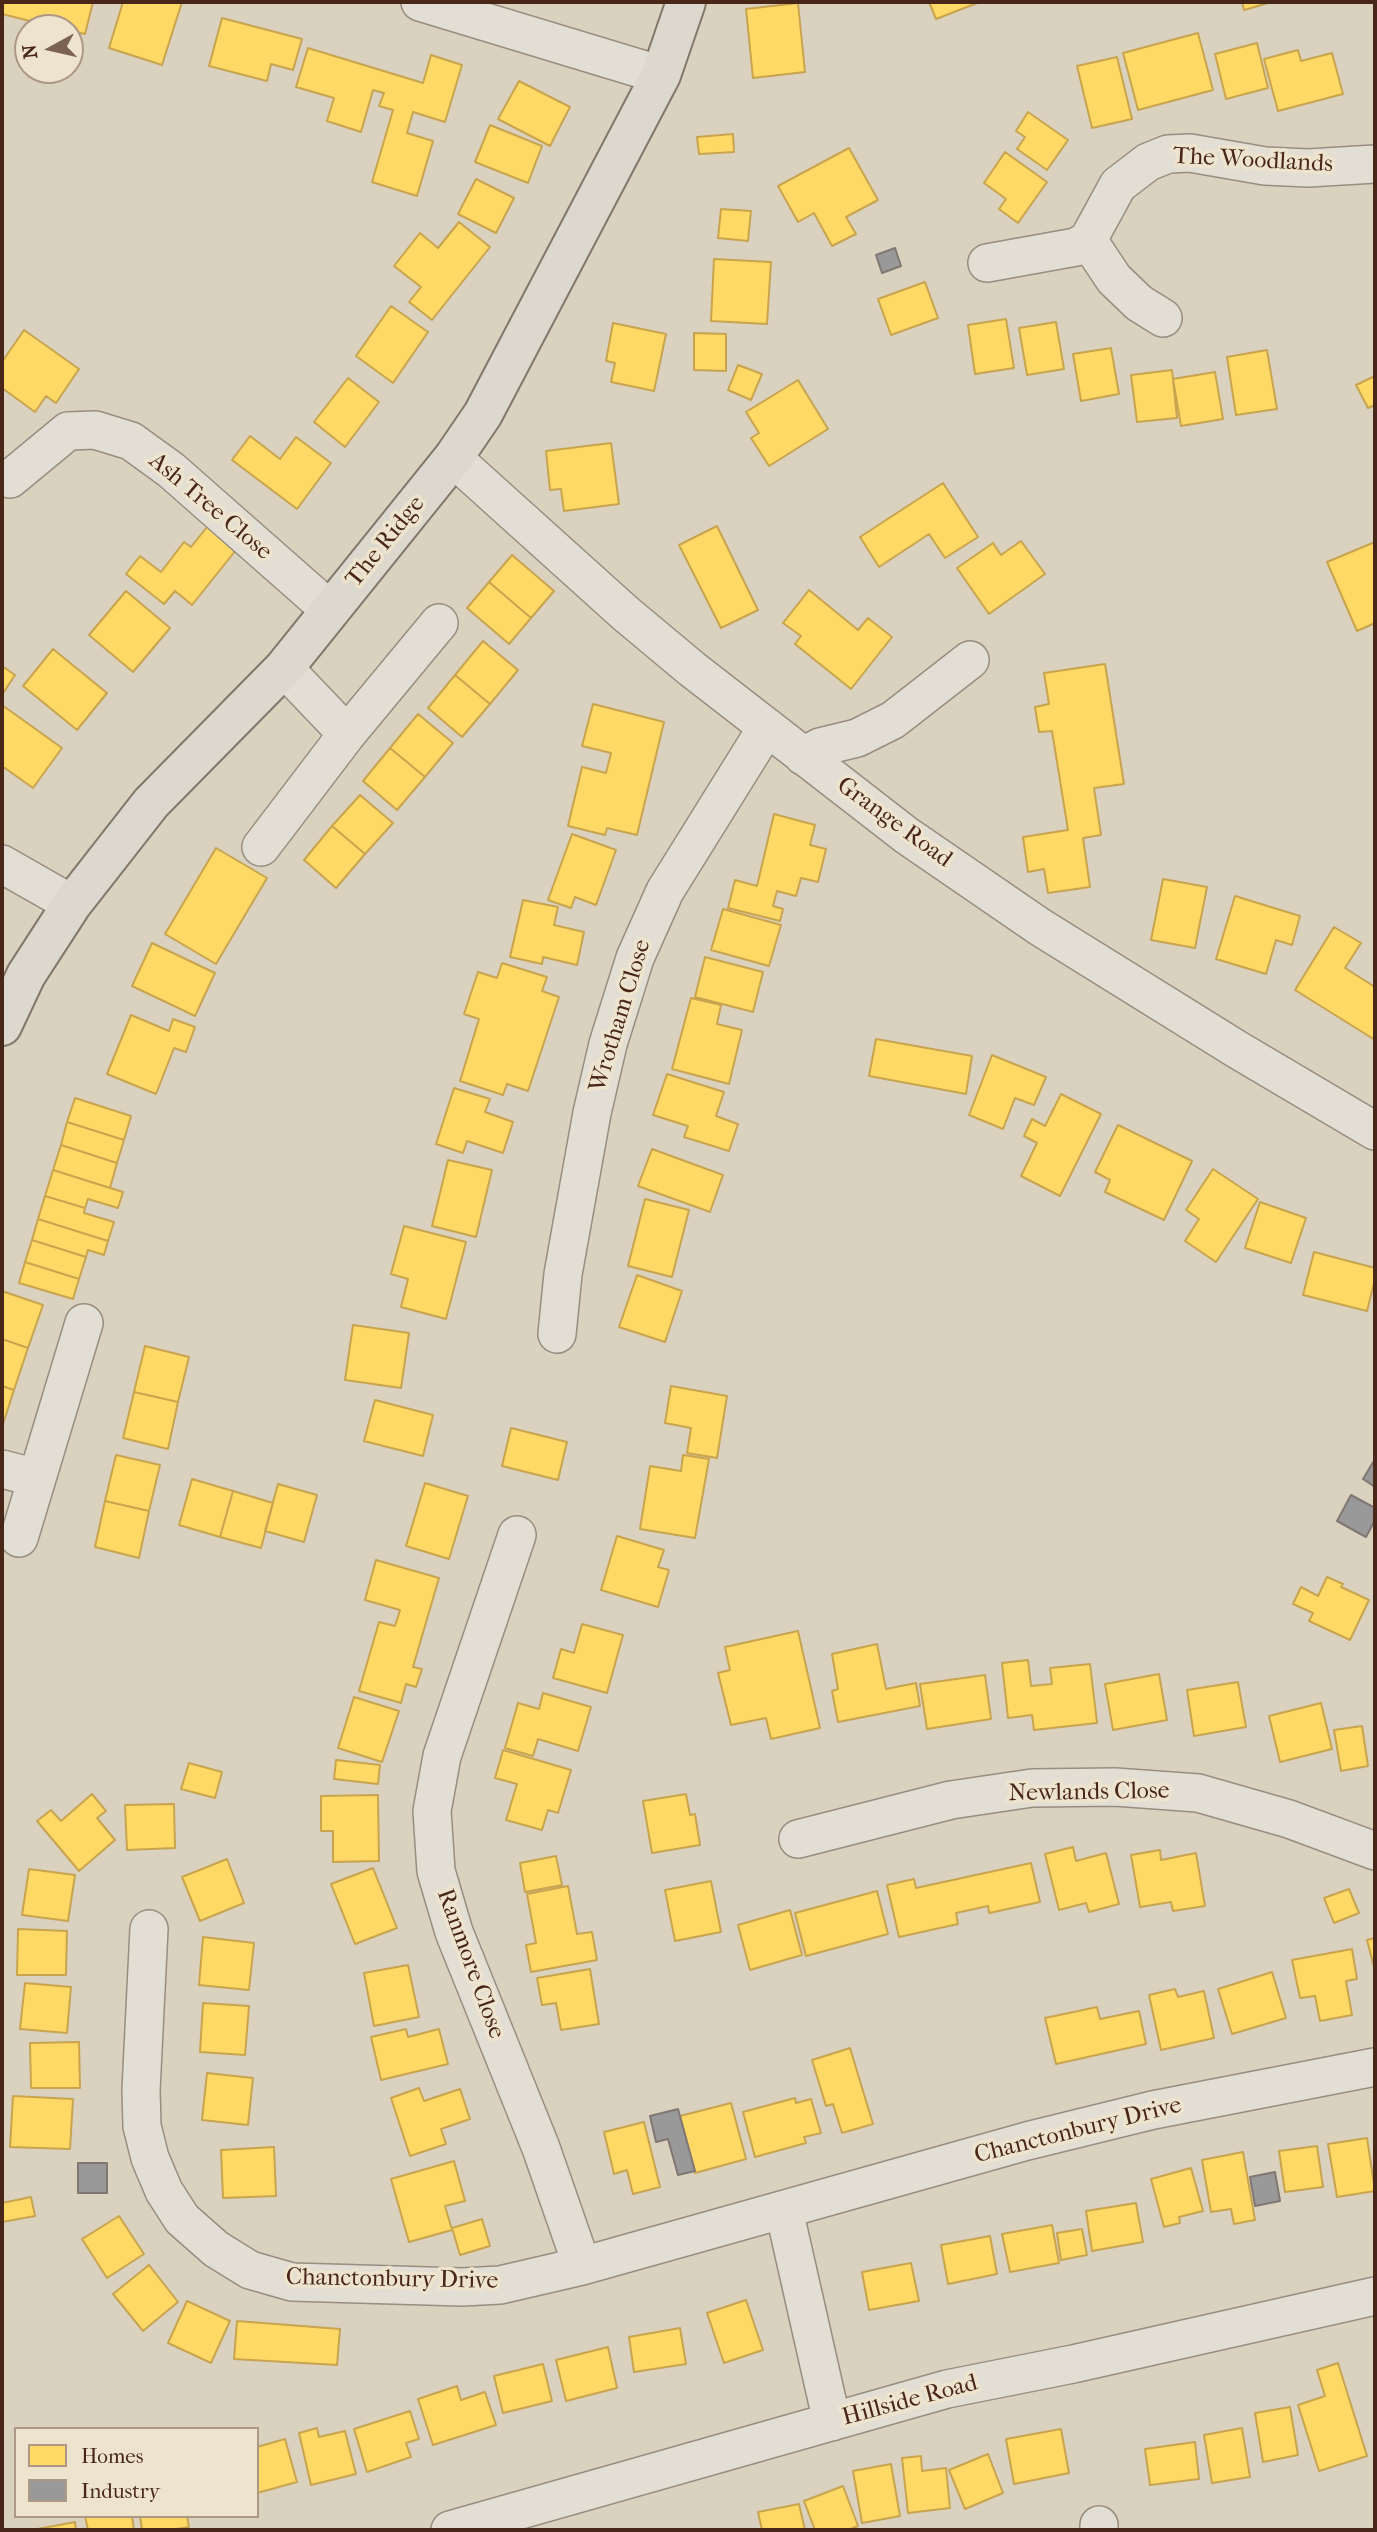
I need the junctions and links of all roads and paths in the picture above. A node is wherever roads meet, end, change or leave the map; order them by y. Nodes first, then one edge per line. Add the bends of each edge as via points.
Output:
1 (420, 2) edge
2 (686, 2) edge
3 (662, 75) junction
4 (1375, 164) edge
5 (1088, 240) junction
6 (987, 262) dead end
7 (1163, 318) dead end
8 (453, 458) junction
9 (9, 479) dead end
10 (330, 610) junction
11 (439, 623) dead end
12 (970, 660) dead end
13 (284, 668) junction
14 (767, 727) junction
15 (347, 734) junction
16 (803, 756) junction
17 (261, 846) dead end
18 (2, 864) edge
19 (72, 904) junction
20 (2, 1026) edge
21 (1375, 1131) edge
22 (84, 1323) dead end
23 (557, 1334) dead end
24 (2, 1469) edge
25 (37, 1478) junction
26 (517, 1535) dead end
27 (19, 1538) dead end
28 (798, 1839) dead end
29 (1375, 1851) edge
30 (149, 1929) dead end
31 (1375, 2067) edge
32 (784, 2210) junction
33 (582, 2266) junction
34 (1375, 2296) edge
35 (832, 2422) junction
36 (450, 2530) edge

1 - 3 street
2 - 3 main road, The Ridge
3 - 8 main road, The Ridge via 483,414
4 - 5 street, The Woodlands via 1265,166 1190,153 1168,154 1148,162 1118,185
5 - 6 street via 1061,251
5 - 7 street via 1114,279
8 - 10 main road, The Ridge
8 - 14 street, Grange Road via 625,613
9 - 10 street, Ash Tree Close via 68,431 95,430 131,442 171,470
10 - 13 main road, The Ridge
11 - 15 street
12 - 16 street via 893,720
13 - 15 street
13 - 19 main road, The Ridge via 151,803
14 - 16 street, Grange Road
14 - 23 street, Wrotham Close via 665,891 635,958 592,1113
15 - 17 street
16 - 21 street, Grange Road via 906,835 1040,927
18 - 19 street
19 - 20 main road, The Ridge via 26,975
22 - 25 street
24 - 25 street
25 - 27 street
26 - 33 street, Ranmore Close via 442,1756 432,1811 436,1871 454,1932 541,2148
28 - 29 street, Newlands Close via 951,1800 1032,1788 1115,1787 1198,1793 1289,1819
30 - 33 street, Chanctonbury Drive via 142,2126 164,2191 182,2219 216,2249 250,2270 292,2282 500,2285
31 - 32 street, Chanctonbury Drive via 1140,2113
32 - 33 street, Chanctonbury Drive
32 - 35 street
34 - 35 street, Hillside Road via 947,2389
35 - 36 street, Hillside Road

